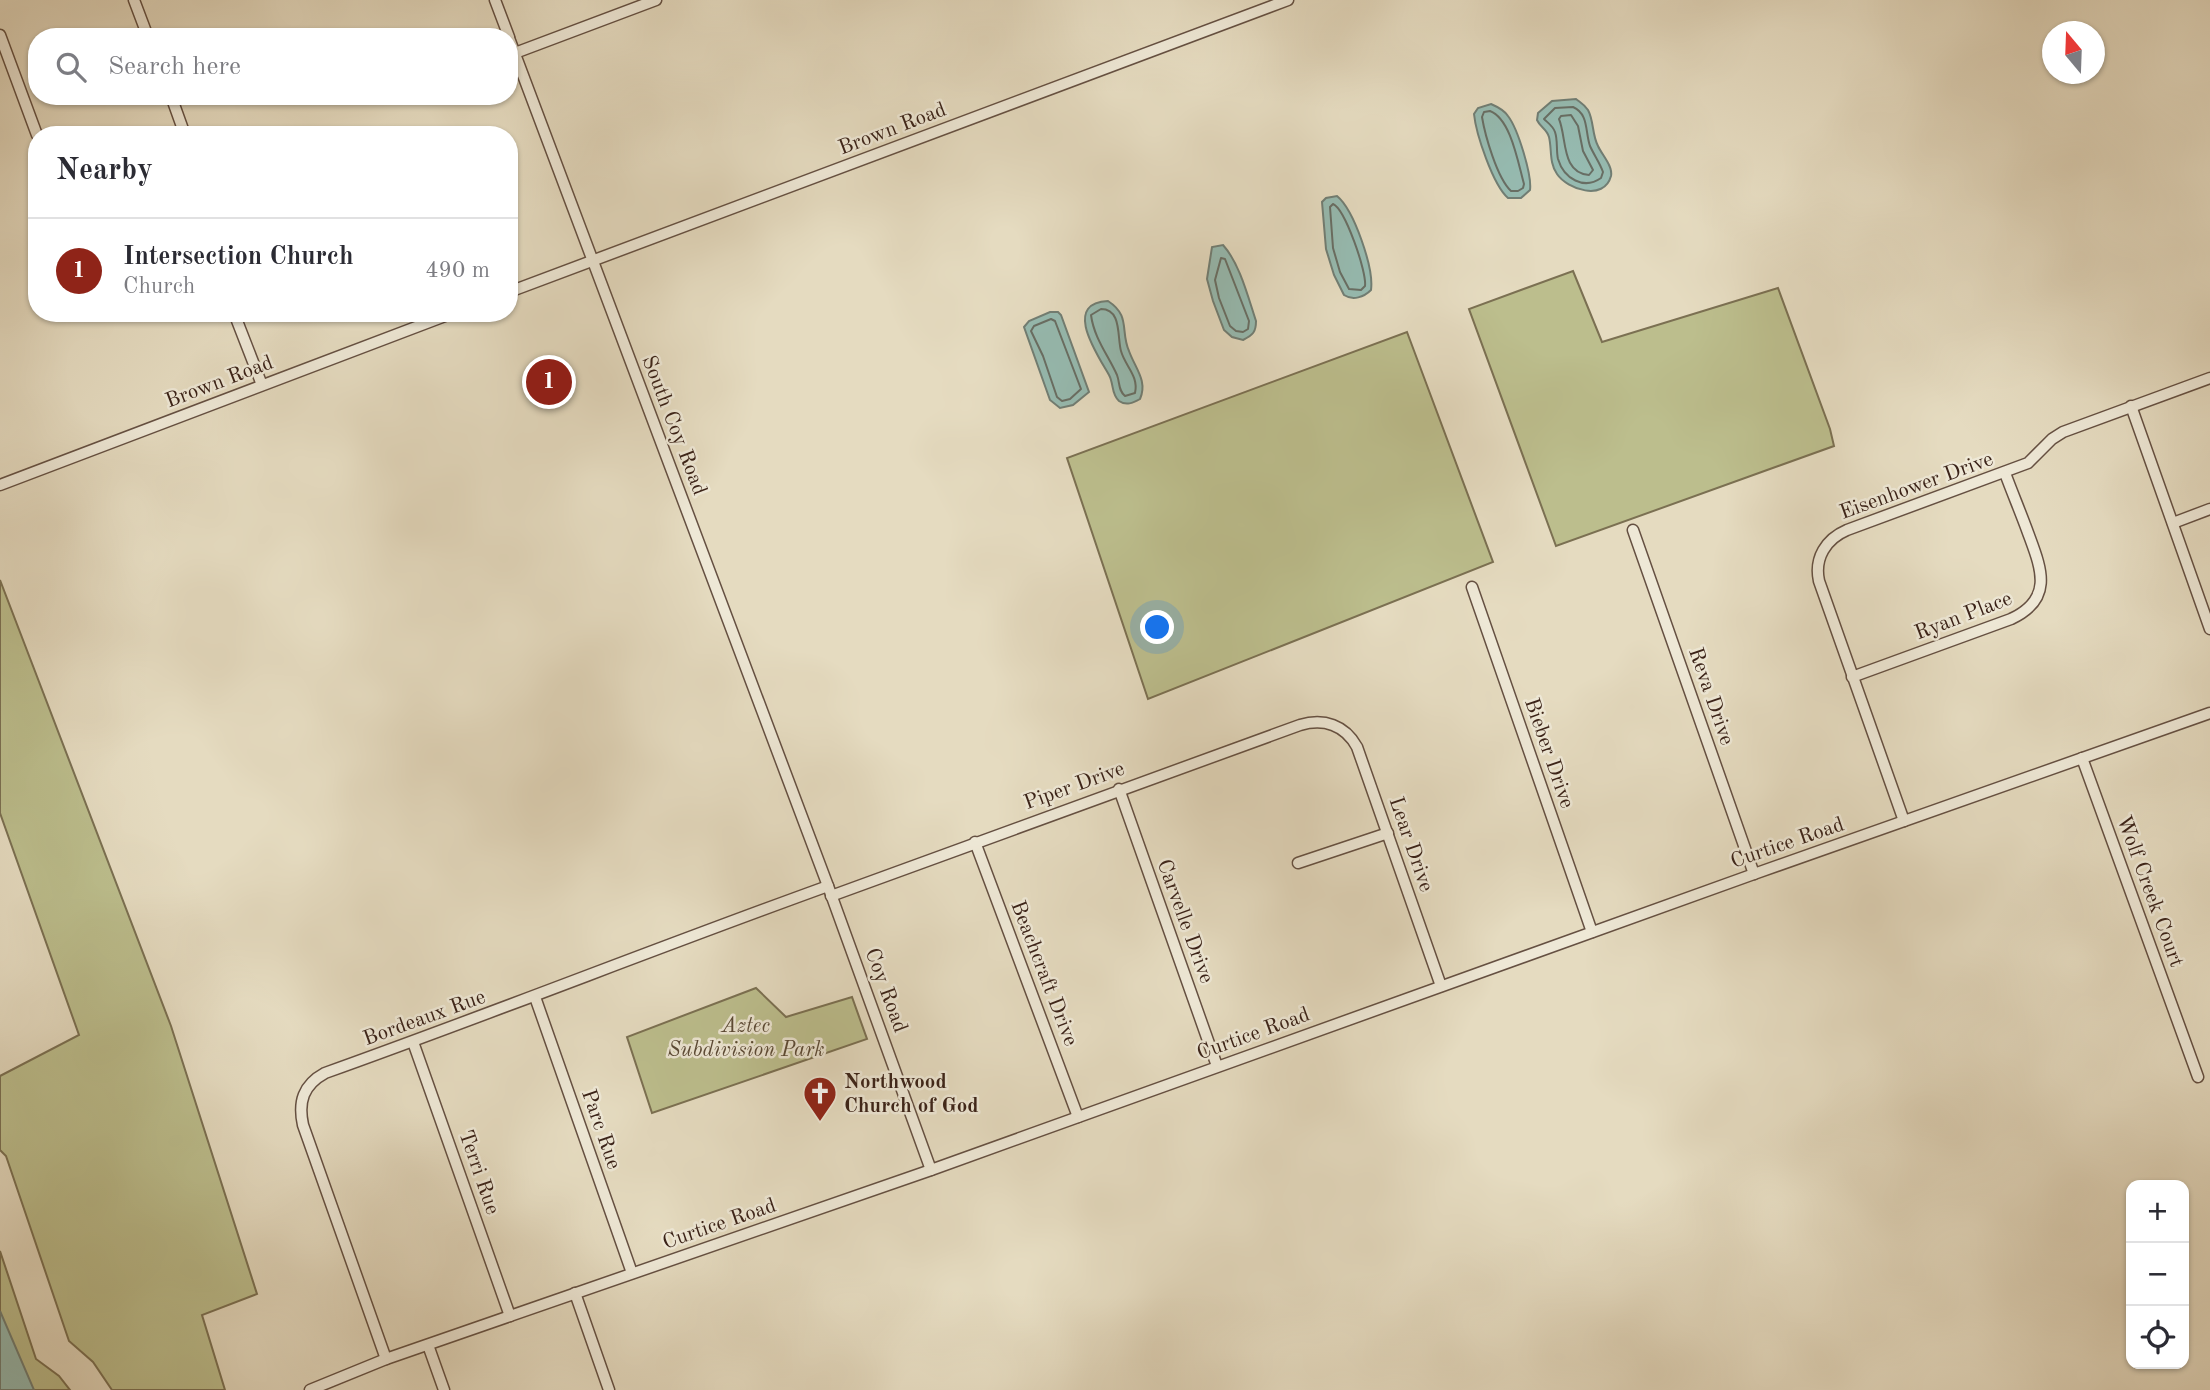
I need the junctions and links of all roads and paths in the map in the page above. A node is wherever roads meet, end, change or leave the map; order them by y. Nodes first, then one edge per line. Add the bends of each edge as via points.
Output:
1 (134, 0) edge
2 (495, 0) edge
3 (656, 0) edge
4 (1288, 0) edge
5 (145, 28) edge
6 (506, 28) edge
7 (0, 35) edge
8 (518, 52) edge
9 (518, 61) edge
10 (174, 105) edge
11 (34, 126) edge
12 (182, 126) edge
13 (593, 260) junction
14 (518, 289) edge
15 (238, 322) edge
16 (429, 322) edge
17 (2210, 378) edge
18 (262, 385) junction
19 (2131, 406) junction
20 (2005, 473) junction
21 (0, 485) edge
22 (2210, 509) edge
23 (2173, 523) junction
24 (1633, 530) dead end
25 (1472, 587) dead end
26 (2210, 629) edge
27 (1852, 677) junction
28 (2210, 713) edge
29 (1332, 724) joint
30 (2082, 758) junction
31 (1119, 789) junction
32 (1904, 821) junction
33 (804, 825) joint
34 (1388, 833) junction
35 (975, 842) junction
36 (1298, 863) dead end
37 (1754, 874) junction
38 (829, 891) junction
39 (1592, 932) junction
40 (1441, 986) junction
41 (535, 997) junction
42 (413, 1042) junction
43 (1217, 1066) junction
44 (2197, 1077) dead end
45 (1078, 1117) junction
46 (931, 1170) junction
47 (632, 1273) junction
48 (575, 1293) junction
49 (510, 1316) junction
50 (428, 1345) junction
51 (386, 1360) junction
52 (310, 1390) edge
53 (444, 1390) edge
54 (609, 1390) edge

1 - 5 street
2 - 6 street, South Coy Road
3 - 8 street
4 - 13 street, Brown Road
7 - 11 street
9 - 13 street, South Coy Road
10 - 12 street
13 - 14 street, Brown Road
13 - 33 street, South Coy Road
15 - 18 street
16 - 18 street, Brown Road
17 - 19 street, Eisenhower Drive
18 - 21 street, Brown Road
19 - 20 street, Eisenhower Drive via 2063,432 2036,457
19 - 23 street
20 - 27 street, Eisenhower Drive via 1847,530 1826,545 1817,566 1818,581
20 - 27 street, Ryan Place via 2041,570 2041,588 2032,605 2011,619
22 - 23 street
23 - 26 street
24 - 37 street, Reva Drive
25 - 39 street, Bieber Drive
27 - 32 street, Eisenhower Drive
28 - 30 street, Curtice Road
29 - 31 street, Piper Drive via 1308,723
29 - 34 street, Lear Drive via 1357,747
30 - 32 street, Curtice Road
30 - 44 street, Wolf Creek Court
31 - 35 street, Piper Drive
31 - 43 street, Carvelle Drive
32 - 37 street, Curtice Road
33 - 38 street, Coy Road
34 - 36 street
34 - 40 street, Lear Drive
35 - 38 street, Piper Drive
35 - 45 street, Beachcraft Drive
37 - 39 street, Curtice Road
38 - 41 street, Bordeaux Rue via 676,941
38 - 46 street, Coy Road
39 - 40 street, Curtice Road
40 - 43 street, Curtice Road
41 - 42 street, Bordeaux Rue
41 - 47 street, Parc Rue
42 - 49 street, Terri Rue
42 - 51 street, Bordeaux Rue via 316,1078 300,1106
43 - 45 street, Curtice Road
45 - 46 street, Curtice Road
46 - 47 street, Curtice Road
47 - 48 street, Curtice Road
48 - 49 street, Curtice Road
48 - 54 street
49 - 50 street, Curtice Road
50 - 51 street, Curtice Road
50 - 53 street
51 - 52 street, Curtice Road

